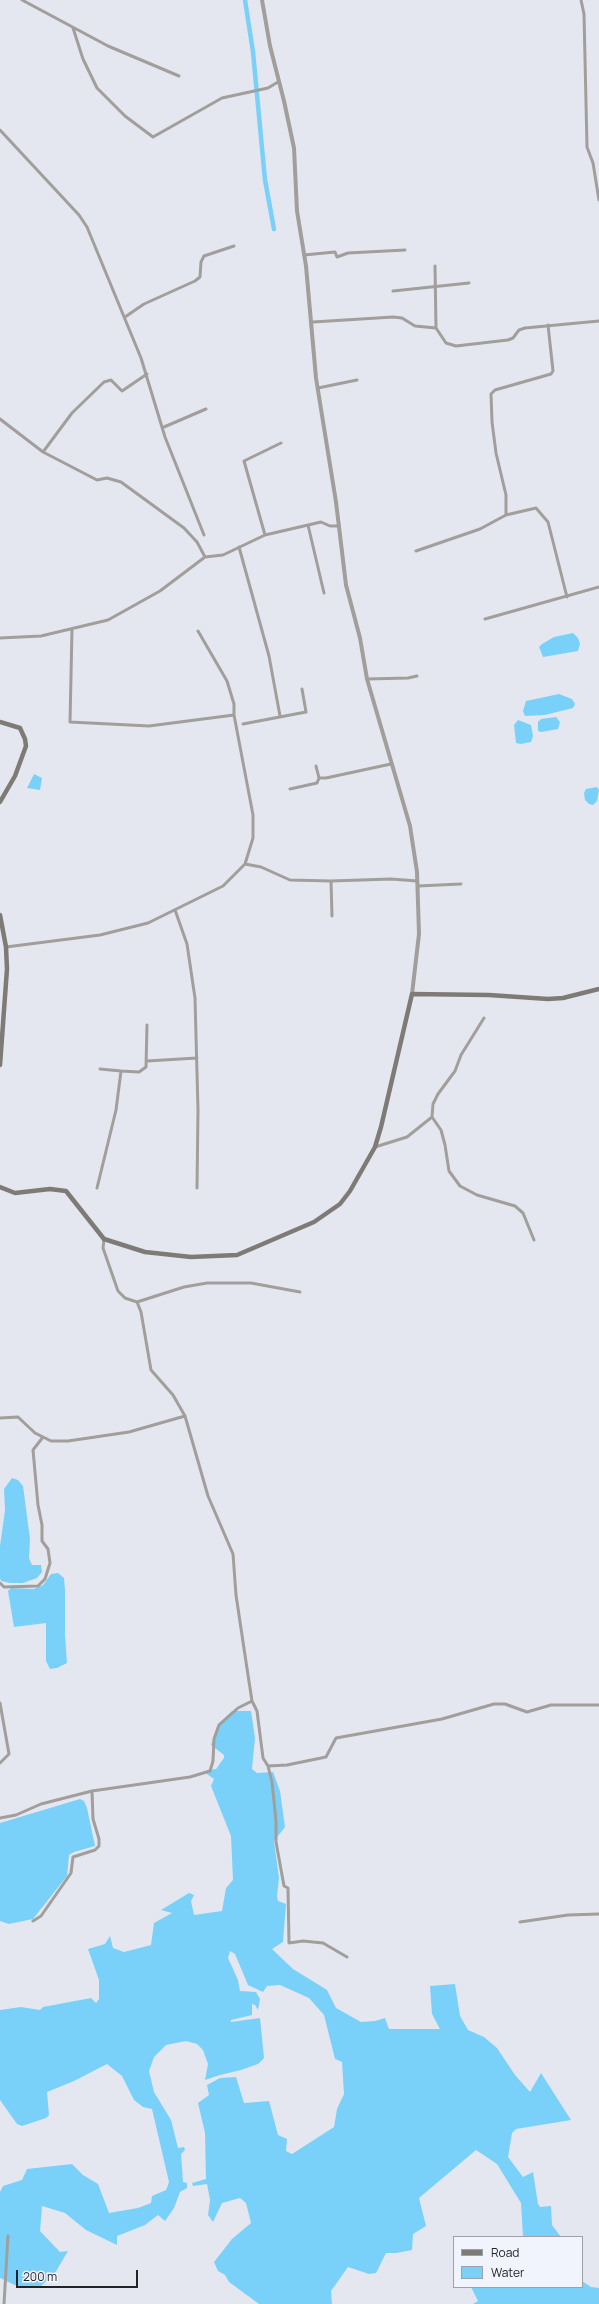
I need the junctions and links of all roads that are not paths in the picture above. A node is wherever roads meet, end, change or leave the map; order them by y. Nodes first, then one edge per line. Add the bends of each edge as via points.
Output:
1 (22, 0) edge
2 (262, 0) edge
3 (581, 0) edge
4 (73, 28) junction
5 (179, 76) dead end
6 (278, 82) junction
7 (0, 130) edge
8 (599, 200) edge
9 (234, 246) dead end
10 (405, 250) dead end
11 (304, 255) junction
12 (435, 266) dead end
13 (469, 283) dead end
14 (436, 286) junction
15 (393, 291) dead end
16 (125, 317) junction
17 (599, 321) edge
18 (313, 322) junction
19 (548, 325) junction
20 (436, 328) junction
21 (147, 374) junction
22 (357, 380) dead end
23 (318, 388) junction
24 (206, 409) dead end
25 (0, 419) edge
26 (164, 426) junction
27 (281, 444) dead end
28 (43, 452) junction
29 (506, 515) junction
30 (308, 525) junction
31 (339, 526) junction
32 (204, 535) dead end
33 (265, 535) junction
34 (239, 546) junction
35 (416, 551) dead end
36 (205, 557) junction
37 (599, 587) edge
38 (324, 593) dead end
39 (567, 597) junction
40 (485, 618) dead end
41 (72, 629) junction
42 (198, 631) dead end
43 (0, 638) edge
44 (417, 676) dead end
45 (367, 679) junction
46 (302, 689) dead end
47 (234, 715) junction
48 (280, 716) junction
49 (0, 722) edge
50 (244, 724) dead end
51 (392, 764) junction
52 (316, 766) dead end
53 (319, 778) junction
54 (290, 789) dead end
55 (0, 802) edge
56 (245, 864) junction
57 (331, 881) junction
58 (418, 881) junction
59 (461, 884) dead end
60 (418, 886) junction
61 (175, 910) junction
62 (0, 915) edge
63 (332, 916) dead end
64 (0, 943) edge
65 (6, 945) junction
66 (599, 989) edge
67 (412, 994) junction
68 (484, 1018) dead end
69 (147, 1024) dead end
70 (197, 1058) junction
71 (147, 1061) junction
72 (0, 1065) edge
73 (100, 1070) dead end
74 (121, 1072) junction
75 (432, 1117) junction
76 (375, 1147) junction
77 (0, 1187) edge
78 (97, 1188) dead end
79 (197, 1188) dead end
80 (104, 1239) junction
81 (534, 1240) dead end
82 (300, 1292) dead end
83 (137, 1302) junction
84 (185, 1416) junction
85 (0, 1418) edge
86 (43, 1437) junction
87 (0, 1583) edge
88 (252, 1702) junction
89 (0, 1703) edge
90 (599, 1705) edge
91 (0, 1763) edge
92 (268, 1766) junction
93 (92, 1791) junction
94 (0, 1818) edge
95 (599, 1914) edge
96 (32, 1921) dead end
97 (520, 1922) dead end
98 (347, 1957) dead end
99 (8, 2236) dead end
100 (4, 2304) edge

1 - 4 street
2 - 6 street
3 - 8 street via 584,14 588,151 593,163
4 - 5 street
4 - 6 street via 83,59 97,88 125,116 153,137 222,98 268,88
6 - 11 street via 294,148 297,212
7 - 16 street via 79,215
9 - 16 street via 204,256 200,277 195,281 144,304
10 - 11 street via 348,253 337,257 335,252
11 - 18 street
12 - 14 street
13 - 14 street
14 - 15 street
14 - 20 street
16 - 21 street
17 - 19 street
18 - 20 street via 393,317 402,318 415,326
18 - 23 street
19 - 20 street via 519,330 514,338 508,340 456,346 446,343
19 - 29 street via 553,371 551,374 495,390 491,394 496,453 506,495
21 - 26 street
21 - 28 street via 122,391 111,380 104,382 72,413
22 - 23 street
23 - 31 street
24 - 26 street
25 - 28 street
26 - 32 street via 182,485
27 - 33 street via 244,461
28 - 36 street via 97,480 107,478 121,482 184,528 197,542
29 - 35 street via 480,529
29 - 39 street via 536,508 545,518 553,540 556,561 564,577
30 - 31 street via 322,522 330,526
30 - 33 street
30 - 38 street
31 - 45 street via 346,585 360,638
33 - 34 street
34 - 36 street via 223,555
34 - 48 street via 269,656
36 - 41 street via 160,592 108,620
37 - 39 street
39 - 40 street
41 - 43 street via 41,636
41 - 47 street via 69,720 71,723 149,726
42 - 47 street via 227,681 234,704
44 - 45 street
45 - 51 street
46 - 48 street via 306,712
47 - 56 street via 253,815 253,838
48 - 50 street
49 - 55 main road via 20,728 26,746 15,776
51 - 53 street
51 - 58 street via 410,826
52 - 53 street
53 - 54 street via 317,783
56 - 57 street via 261,867 290,880
56 - 61 street via 224,886
57 - 58 street
57 - 63 street
58 - 60 street
59 - 60 street
60 - 67 street via 419,934
61 - 65 street via 148,923 100,935
61 - 70 street via 187,944 195,998
62 - 65 main road
64 - 65 street
65 - 72 main road via 7,977
66 - 67 main road via 548,999
67 - 76 main road via 387,1108
68 - 75 street via 461,1055 455,1071 438,1094 433,1104
69 - 71 street
70 - 71 street
70 - 79 street
71 - 74 street via 144,1070
73 - 74 street
74 - 78 street via 116,1110
75 - 76 street via 407,1137
75 - 81 street via 443,1137 449,1171 460,1186 477,1195 516,1206 523,1213
76 - 80 main road via 350,1191 329,1213 238,1255 166,1256
77 - 80 main road via 15,1193 50,1189 66,1191
80 - 83 street via 103,1248 118,1291 125,1298
82 - 83 street via 251,1283 207,1283 184,1287
83 - 84 street via 144,1325 151,1370 173,1396
84 - 86 street via 129,1432 68,1441 51,1441
84 - 88 street via 208,1496 233,1554 236,1595
85 - 86 street via 18,1417 35,1434
86 - 87 street via 33,1450 42,1541 48,1549 50,1563 46,1579 38,1586 4,1587
88 - 92 street via 257,1711 263,1758
88 - 93 street via 238,1708 219,1725 214,1739 210,1771 190,1777
89 - 91 street via 9,1754
90 - 92 street via 551,1706 527,1712 505,1704 494,1704 442,1719 336,1738 326,1757
92 - 98 street via 276,1821 276,1842 284,1886 288,1888 289,1943 323,1943
93 - 94 street
93 - 96 street via 93,1819 99,1846 72,1857 71,1873 40,1916
95 - 97 street via 568,1915
99 - 100 street

